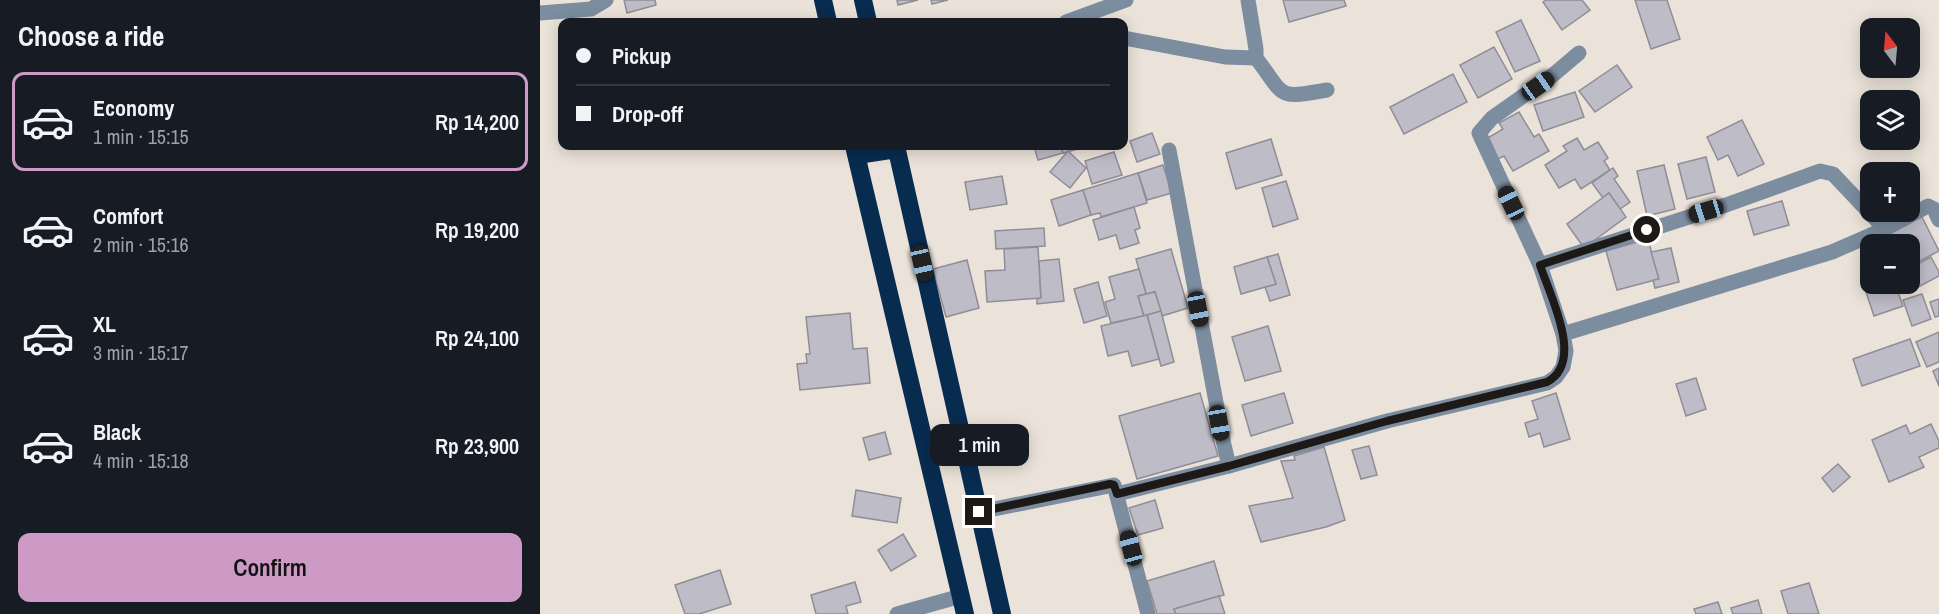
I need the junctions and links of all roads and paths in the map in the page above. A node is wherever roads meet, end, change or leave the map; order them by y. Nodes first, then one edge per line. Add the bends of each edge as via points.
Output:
1 (606, 0) edge
2 (823, 0) edge
3 (863, 0) edge
4 (1126, 0) edge
5 (1248, 0) edge
6 (540, 13) edge
7 (827, 18) edge
8 (867, 18) edge
9 (1077, 18) edge
10 (1128, 40) edge
11 (1579, 53) dead end
12 (1256, 58) junction
13 (1327, 90) dead end
14 (856, 150) edge
15 (897, 150) edge
16 (1169, 150) dead end
17 (1939, 220) edge
18 (1886, 229) junction
19 (1540, 265) junction
20 (1563, 334) junction
21 (1229, 466) junction
22 (1117, 494) junction
23 (979, 512) junction
24 (963, 605) edge
25 (897, 614) edge
26 (1002, 614) edge
27 (1148, 614) edge

1 - 6 street via 591,9
2 - 7 highway
3 - 8 highway
4 - 9 street
5 - 12 street
10 - 12 street via 1225,57
11 - 19 street via 1492,118 1479,133
12 - 13 street via 1281,93 1299,95
14 - 24 highway
15 - 23 highway
16 - 21 street
17 - 18 street via 1928,206
18 - 19 street via 1833,174 1820,171
18 - 20 street via 1832,252
19 - 20 street
20 - 21 street via 1563,367 1556,378 1547,382 1387,421
21 - 22 street
22 - 23 street via 1110,484
22 - 27 street
23 - 26 highway
24 - 25 street

